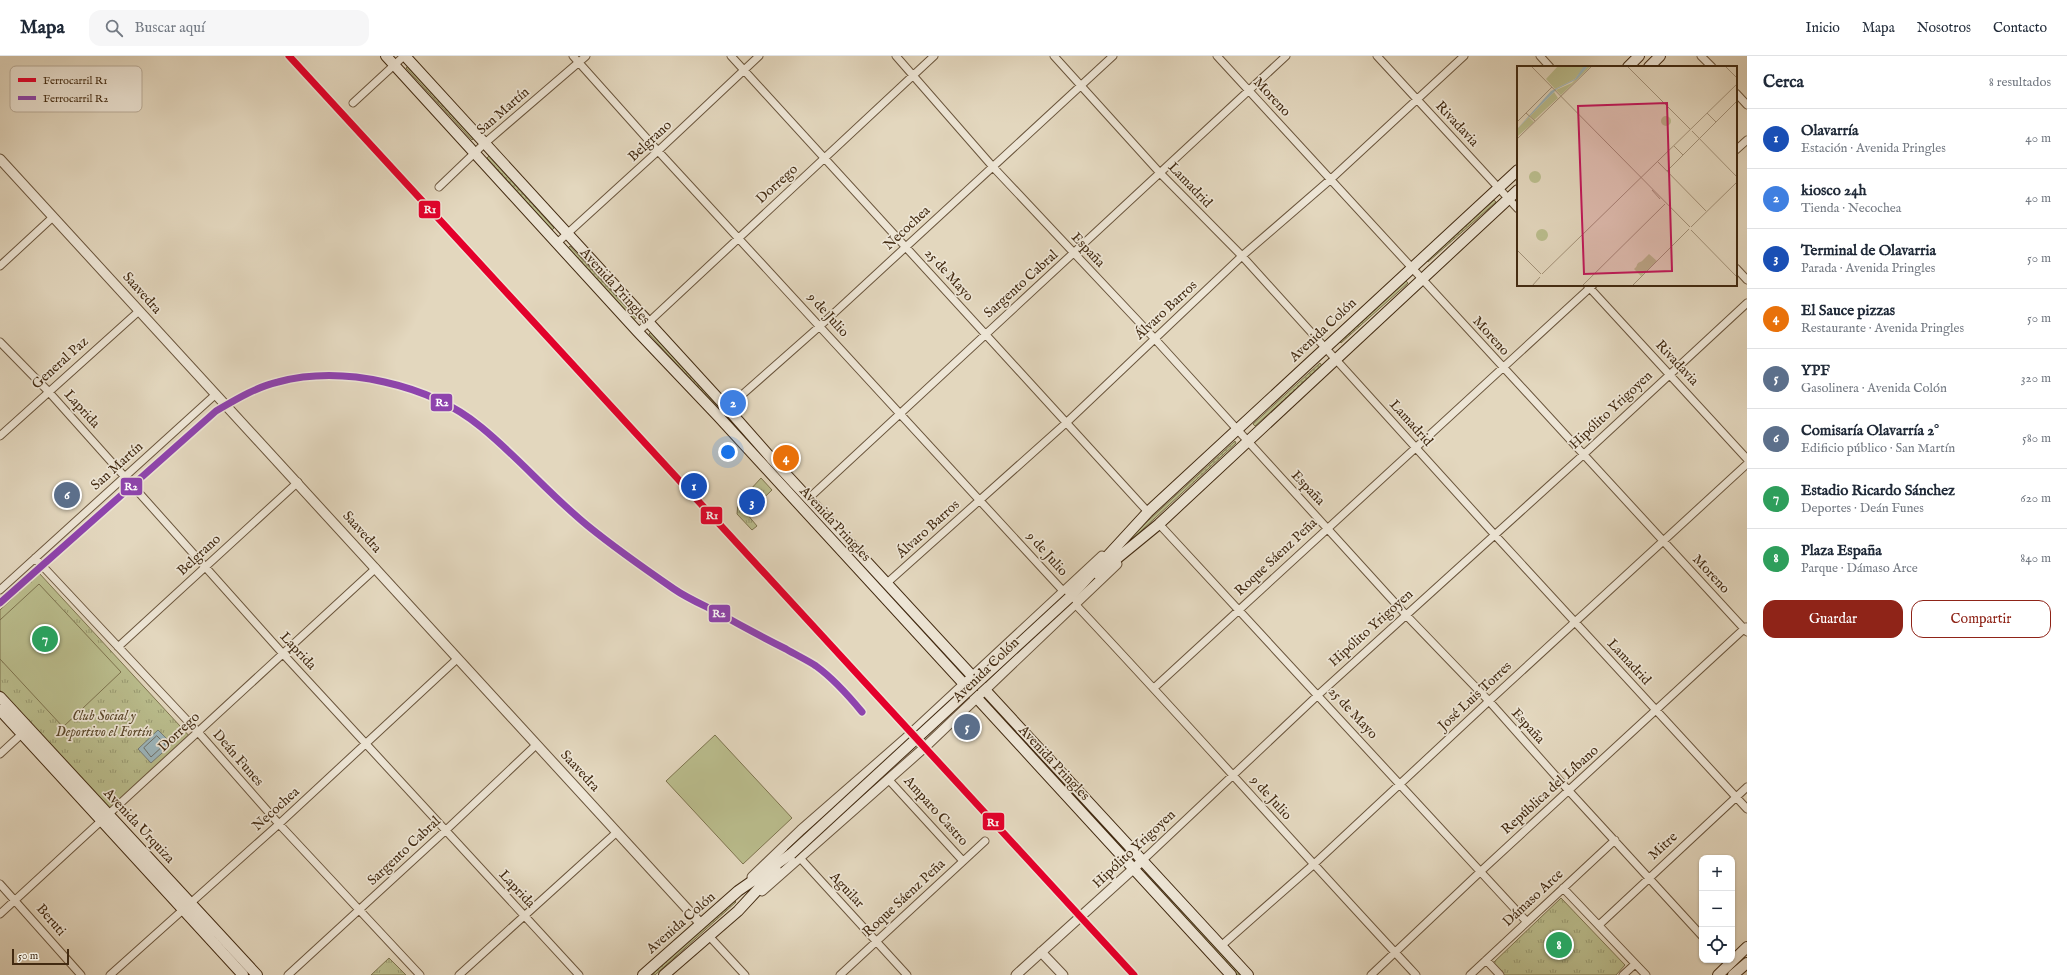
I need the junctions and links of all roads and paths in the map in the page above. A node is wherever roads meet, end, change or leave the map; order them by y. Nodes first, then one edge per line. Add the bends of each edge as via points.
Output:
1 (386, 56) edge
2 (404, 56) edge
3 (573, 56) edge
4 (586, 56) edge
5 (731, 56) edge
6 (759, 56) edge
7 (896, 56) edge
8 (934, 56) edge
9 (1054, 56) edge
10 (1112, 56) edge
11 (1217, 56) edge
12 (1286, 56) edge
13 (1377, 56) edge
14 (1464, 56) edge
15 (1540, 56) edge
16 (1639, 56) edge
17 (1660, 56) edge
18 (1701, 56) edge
19 (579, 62) junction
20 (394, 65) junction
21 (1549, 66) edge
22 (1629, 66) edge
23 (1650, 66) edge
24 (1711, 66) edge
25 (744, 70) junction
26 (913, 75) junction
27 (1081, 85) junction
28 (1249, 91) junction
29 (1737, 94) edge
30 (1416, 99) junction
31 (353, 103) dead end
32 (1747, 105) edge
33 (1747, 140) edge
34 (485, 143) junction
35 (1737, 149) edge
36 (658, 151) junction
37 (475, 153) junction
38 (0, 159) edge
39 (824, 159) junction
40 (993, 167) junction
41 (1517, 171) edge
42 (1160, 173) junction
43 (1331, 179) junction
44 (439, 187) dead end
45 (1498, 188) junction
46 (1517, 191) edge
47 (1508, 199) junction
48 (1517, 208) edge
49 (53, 216) junction
50 (567, 234) junction
51 (738, 237) junction
52 (557, 243) junction
53 (906, 246) junction
54 (1073, 254) junction
55 (1242, 256) junction
56 (0, 266) edge
57 (1412, 266) junction
58 (1737, 269) edge
59 (1422, 278) junction
60 (1747, 280) edge
61 (1590, 286) edge
62 (1747, 303) edge
63 (139, 311) junction
64 (647, 321) junction
65 (820, 326) junction
66 (638, 332) junction
67 (985, 334) junction
68 (1154, 338) junction
69 (0, 342) edge
70 (1325, 348) junction
71 (1336, 359) junction
72 (1502, 368) junction
73 (1670, 374) junction
74 (48, 391) junction
75 (216, 394) junction
76 (728, 408) junction
77 (899, 414) junction
78 (718, 416) junction
79 (1066, 423) junction
80 (1237, 429) junction
81 (0, 436) edge
82 (1247, 443) junction
83 (1415, 448) junction
84 (1583, 455) junction
85 (1747, 459) edge
86 (1747, 464) edge
87 (124, 478) junction
88 (298, 482) junction
89 (808, 499) junction
90 (980, 500) junction
91 (1148, 512) junction
92 (1159, 524) junction
93 (1327, 528) junction
94 (1494, 534) junction
95 (1663, 542) junction
96 (35, 558) junction
97 (205, 567) junction
98 (376, 568) junction
99 (887, 583) junction
100 (0, 590) edge
101 (1069, 598) junction
102 (1239, 609) junction
103 (1406, 615) junction
104 (1575, 621) junction
105 (1746, 629) edge
106 (118, 647) junction
107 (284, 655) junction
108 (457, 659) junction
109 (971, 677) junction
110 (963, 685) junction
111 (1154, 688) junction
112 (985, 690) junction
113 (1318, 695) junction
114 (0, 697) edge
115 (976, 698) junction
116 (1489, 701) junction
117 (0, 710) edge
118 (1656, 710) junction
119 (25, 731) junction
120 (198, 732) junction
121 (367, 743) junction
122 (536, 745) junction
123 (0, 754) edge
124 (1233, 775) junction
125 (888, 779) junction
126 (1401, 783) junction
127 (1747, 787) edge
128 (1568, 791) junction
129 (1736, 796) junction
130 (1747, 808) edge
131 (105, 818) junction
132 (279, 824) junction
133 (445, 831) junction
134 (617, 832) junction
135 (985, 840) dead end
136 (1615, 840) junction
137 (796, 856) junction
138 (963, 861) junction
139 (1142, 861) junction
140 (1313, 865) junction
141 (1133, 870) junction
142 (1480, 872) junction
143 (1649, 877) junction
144 (0, 884) edge
145 (1563, 888) junction
146 (738, 891) junction
147 (16, 900) junction
148 (187, 906) junction
149 (359, 911) junction
150 (0, 914) edge
151 (526, 916) junction
152 (1527, 922) junction
153 (701, 924) junction
154 (1598, 925) junction
155 (1699, 933) edge
156 (709, 936) junction
157 (877, 941) junction
158 (1221, 946) junction
159 (1747, 947) edge
160 (1041, 952) junction
161 (1395, 953) junction
162 (1735, 956) edge
163 (1486, 960) junction
164 (1726, 963) edge
165 (1747, 963) edge
166 (1635, 964) junction
167 (1735, 974) edge
168 (81, 975) edge
169 (110, 975) edge
170 (243, 975) edge
171 (257, 975) edge
172 (288, 975) edge
173 (420, 975) edge
174 (459, 975) edge
175 (579, 975) edge
176 (643, 975) edge
177 (664, 975) edge
178 (745, 975) edge
179 (840, 975) edge
180 (907, 975) edge
181 (1016, 975) edge
182 (1062, 975) edge
183 (1231, 975) edge
184 (1248, 975) edge
185 (1371, 975) edge
186 (1416, 975) edge
187 (1470, 975) edge
188 (1500, 975) edge
189 (1623, 975) edge
190 (1646, 975) edge
191 (1718, 975) edge

1 - 20 main road, Avenida Pringles
2 - 20 street
2 - 34 main road, Avenida Pringles
3 - 19 street, 9 de Julio
4 - 19 street, San Martín
5 - 25 street, 25 de Mayo
6 - 25 street, Belgrano
7 - 26 street, España
8 - 26 street, Dorrego
9 - 27 street, Lamadrid
10 - 27 street, Necochea
11 - 28 street, Moreno
12 - 28 street, Sargento Cabral
13 - 30 street, Rivadavia
14 - 30 street, Álvaro Barros
15 - 21 street
16 - 22 main road
17 - 23 main road
18 - 24 street
19 - 34 street, San Martín
19 - 36 street, 9 de Julio
20 - 31 street
20 - 37 main road, Avenida Pringles
25 - 36 street, Belgrano
25 - 39 street, 25 de Mayo
26 - 39 street, Dorrego
26 - 40 street, España
27 - 40 street, Necochea
27 - 42 street, Lamadrid
28 - 42 street, Sargento Cabral
28 - 43 street, Moreno
29 - 32 street
30 - 43 street, Álvaro Barros
30 - 45 street, Rivadavia
33 - 35 street
34 - 37 street, San Martín
34 - 50 main road, Avenida Pringles
36 - 50 street, Belgrano
36 - 51 street, 9 de Julio
37 - 44 street, San Martín
37 - 52 main road, Avenida Pringles
38 - 49 street, Saavedra
39 - 51 street, Dorrego
39 - 53 street, 25 de Mayo
40 - 53 street, Necochea
40 - 54 street, España
41 - 45 main road, Avenida Colón
42 - 54 street, Sargento Cabral
42 - 55 street, Lamadrid
43 - 55 street, Álvaro Barros
43 - 57 street, Moreno
45 - 47 street, Rivadavia
45 - 57 main road, Avenida Colón
46 - 47 main road, Avenida Colón
47 - 48 street, Rivadavia
47 - 59 main road, Avenida Colón
49 - 56 street
49 - 63 street, Saavedra
50 - 52 street, Belgrano
50 - 64 main road, Avenida Pringles
51 - 64 street, Dorrego
51 - 65 street, 9 de Julio
52 - 66 main road, Avenida Pringles
53 - 65 street, Necochea
53 - 67 street, 25 de Mayo
54 - 67 street, Sargento Cabral
54 - 68 street, España
55 - 68 street, Álvaro Barros
55 - 70 street, Lamadrid
57 - 59 street, Moreno
57 - 70 main road, Avenida Colón
58 - 60 street
59 - 71 main road, Avenida Colón
59 - 72 street, Moreno
61 - 72 street, Roque Sáenz Peña
61 - 73 street, Rivadavia
62 - 73 street, Hipólito Yrigoyen
63 - 74 street, General Paz
63 - 75 street, Saavedra
64 - 66 street, Dorrego
64 - 76 main road, Avenida Pringles
65 - 76 street, Necochea
65 - 77 street, 9 de Julio
66 - 78 main road, Avenida Pringles
67 - 77 street, Sargento Cabral
67 - 79 street, 25 de Mayo
68 - 79 street, Álvaro Barros
68 - 80 street, España
69 - 74 street, Laprida
70 - 71 street, Lamadrid
70 - 80 main road, Avenida Colón
71 - 82 main road, Avenida Colón
71 - 83 street, Lamadrid
72 - 83 street, Roque Sáenz Peña
72 - 84 street, Moreno
73 - 84 street, Hipólito Yrigoyen
73 - 85 street, Rivadavia
74 - 81 street, General Paz
74 - 87 street, Laprida
75 - 87 street, San Martín
75 - 88 street, Saavedra
76 - 78 street, Necochea
76 - 89 main road, Avenida Pringles
77 - 89 street, Sargento Cabral
77 - 90 street, 9 de Julio
78 - 110 main road, Avenida Pringles
79 - 90 street, Álvaro Barros
79 - 91 street, 25 de Mayo
80 - 82 street, España
80 - 91 main road, Avenida Colón
82 - 92 main road, Avenida Colón
82 - 93 street, España
83 - 93 street, Roque Sáenz Peña
83 - 94 street, Lamadrid
84 - 94 street, Hipólito Yrigoyen
84 - 95 street, Moreno
86 - 95 street, José Luis Torres
87 - 96 street, San Martín
87 - 97 street, Laprida
88 - 97 street, Belgrano
88 - 98 street, Saavedra
89 - 99 main road, Avenida Pringles
90 - 99 street, Álvaro Barros
90 - 101 street, 9 de Julio
91 - 101 main road, Avenida Colón
92 - 101 main road, Avenida Colón
92 - 102 street, 25 de Mayo
93 - 102 street, Roque Sáenz Peña
93 - 103 street, España
94 - 103 street, Hipólito Yrigoyen
94 - 104 street, Lamadrid
95 - 104 street, José Luis Torres
95 - 105 street, Moreno
96 - 100 street, San Martín
96 - 106 street, Deán Funes
97 - 106 street, Belgrano
97 - 107 street, Laprida
98 - 107 street, Dorrego
98 - 108 street, Saavedra
99 - 109 main road, Avenida Pringles
101 - 109 street, Avenida Colón
101 - 111 street, 9 de Julio
101 - 112 street, Avenida Colón
101 - 137 main road, Avenida Colón, bridge
102 - 111 street, Roque Sáenz Peña
102 - 113 street, 25 de Mayo
103 - 113 street, Hipólito Yrigoyen
103 - 116 street, España
104 - 116 street, José Luis Torres
104 - 118 street, Lamadrid
105 - 118 street, República del Líbano
106 - 120 street, Deán Funes
107 - 120 street, Dorrego
107 - 121 street, Laprida
108 - 121 street, Necochea
108 - 122 street, Saavedra
109 - 110 street, Avenida Colón
109 - 112 main road, Avenida Pringles
110 - 115 main road, Avenida Pringles
110 - 146 street, Avenida Colón via 898,746 801,830
111 - 124 street, 9 de Julio
112 - 115 street, Avenida Colón
112 - 139 main road, Avenida Pringles
113 - 124 street, Hipólito Yrigoyen
113 - 126 street, 25 de Mayo
114 - 119 main road, Avenida Urquiza
115 - 125 street, Avenida Colón
115 - 141 main road, Avenida Pringles
116 - 126 street, José Luis Torres
116 - 128 street, España
117 - 119 main road, Avenida Urquiza
118 - 128 street, República del Líbano
118 - 129 street, Lamadrid
119 - 123 street
119 - 131 main road, Avenida Urquiza
120 - 131 street, Dorrego
120 - 132 street, Deán Funes
121 - 132 street, Necochea
121 - 133 street, Laprida
122 - 133 street, Sargento Cabral
122 - 134 street, Saavedra
124 - 139 street, Hipólito Yrigoyen
124 - 140 street, 9 de Julio
125 - 137 street, Avenida Colón
125 - 138 street, Amparo Castro
126 - 140 street, José Luis Torres
126 - 142 street, 25 de Mayo
127 - 129 street, Mitre
128 - 136 street, España
128 - 142 street, República del Líbano
129 - 130 street, Lamadrid
129 - 143 street, Mitre
131 - 147 street, Dorrego
131 - 148 main road, Avenida Urquiza
132 - 148 street, Necochea
132 - 149 street, Deán Funes
133 - 149 street, Sargento Cabral
133 - 151 street, Laprida
134 - 151 street
134 - 153 street, Saavedra
135 - 138 street, Roque Sáenz Peña
136 - 143 street, España
136 - 145 street, Dámaso Arce
137 - 146 main road, Avenida Colón
137 - 156 main road, Avenida Colón
137 - 157 street, Aguilar
138 - 157 street, Roque Sáenz Peña
139 - 141 street, Hipólito Yrigoyen
139 - 158 main road, Avenida Pringles
140 - 158 street, José Luis Torres
140 - 161 street, 9 de Julio
141 - 160 street, Hipólito Yrigoyen
141 - 183 main road, Avenida Pringles
142 - 152 street, 25 de Mayo
142 - 161 street, República del Líbano
143 - 154 street, Mitre
143 - 155 street, España
144 - 147 street, Beruti
145 - 152 street, Dámaso Arce
145 - 154 street
146 - 153 main road, Avenida Colón
147 - 150 street, Dorrego
147 - 168 street, Beruti
148 - 169 street, Necochea
148 - 170 main road, Avenida Urquiza
148 - 171 main road, Avenida Urquiza
149 - 172 street, Sargento Cabral
149 - 173 street, Deán Funes
151 - 174 street
151 - 175 street, Laprida
152 - 163 street, Dámaso Arce
153 - 176 main road, Avenida Colón
154 - 166 street
156 - 177 main road, Avenida Colón
156 - 178 street
157 - 179 street, Roque Sáenz Peña
157 - 180 street, Aguilar
158 - 184 main road, Avenida Pringles
159 - 162 main road
160 - 181 street, Hipólito Yrigoyen
160 - 182 street
161 - 185 street, República del Líbano
161 - 186 street, 9 de Julio
163 - 187 street, Dámaso Arce
163 - 188 street
164 - 167 street
164 - 191 main road
165 - 167 main road
166 - 189 street
166 - 190 street

